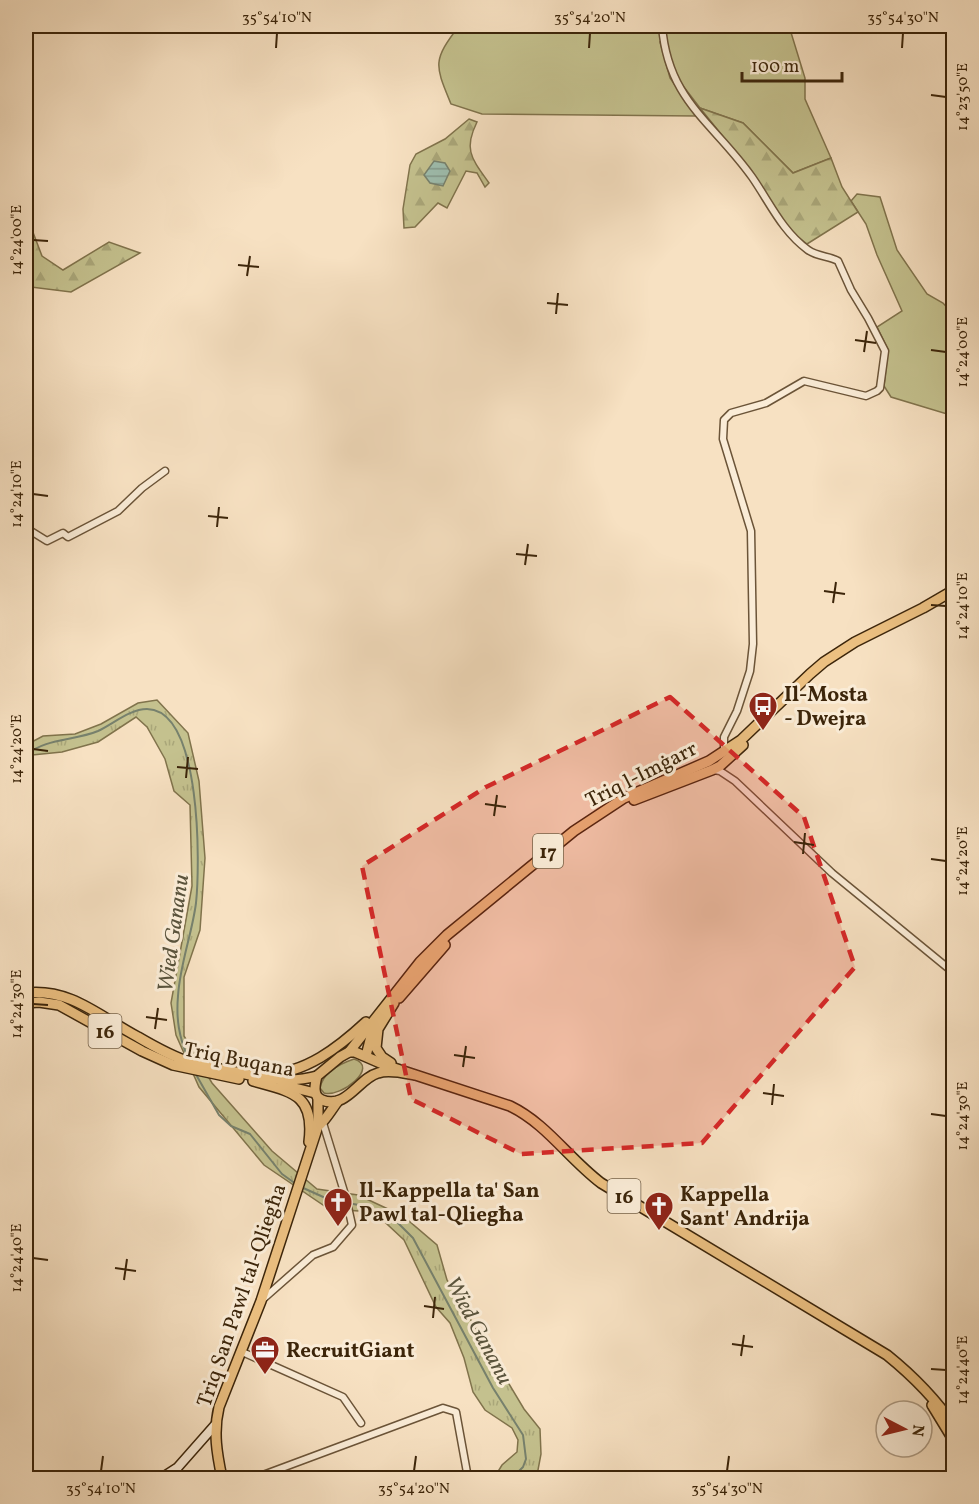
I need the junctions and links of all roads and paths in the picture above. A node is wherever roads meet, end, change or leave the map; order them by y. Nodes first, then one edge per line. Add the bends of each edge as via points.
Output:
1 (663, 26) edge
2 (165, 471) dead end
3 (26, 528) edge
4 (954, 590) edge
5 (954, 596) edge
6 (724, 755) junction
7 (712, 770) junction
8 (725, 775) junction
9 (420, 962) junction
10 (954, 973) edge
11 (26, 993) edge
12 (26, 1003) edge
13 (394, 1003) junction
14 (349, 1052) junction
15 (368, 1058) junction
16 (238, 1073) junction
17 (415, 1075) junction
18 (317, 1076) junction
19 (372, 1076) junction
20 (253, 1081) junction
21 (317, 1096) junction
22 (338, 1101) junction
23 (320, 1125) junction
24 (306, 1162) junction
25 (261, 1301) junction
26 (834, 1323) junction
27 (240, 1351) junction
28 (361, 1423) dead end
29 (215, 1425) junction
30 (954, 1426) edge
31 (954, 1441) edge
32 (161, 1479) edge
33 (222, 1479) edge
34 (255, 1479) edge
35 (468, 1479) edge

1 - 6 street via 667,57 677,84 700,118 752,177 784,227 811,252 838,261 885,353 879,390 870,395 805,381 765,403 731,413 724,420 723,439 751,531 753,644 750,670 724,737
2 - 3 street via 118,511 68,537 63,533 47,541
4 - 6 main road, Triq l-Imġarr / 17 via 824,662
5 - 6 main road, Triq l-Imġarr / 17 via 827,666 746,742
6 - 7 main road, Triq l-Imġarr / 17
6 - 8 street
6 - 9 main road, Triq l-Imġarr / 17 via 624,798 591,818 456,927
7 - 8 street
7 - 13 main road, Triq l-Imġarr / 17 via 626,803 578,835 451,938
8 - 10 street via 832,873
9 - 14 main road, Triq l-Imġarr / 17
9 - 16 main road via 370,1019 320,1058 287,1072
11 - 16 main road, Triq Buqana / 16 via 46,992 77,1001 178,1058
12 - 20 main road, Triq Buqana / 16 via 59,1005 142,1052 184,1069
13 - 15 main road, Triq l-Imġarr / 17 via 376,1025
13 - 17 main road via 378,1029 376,1048 382,1057
14 - 15 main road, 16
14 - 18 main road, 16
15 - 17 main road, 16
15 - 19 main road
16 - 18 main road, Triq Buqana / 16 via 287,1081
17 - 19 main road, 16 via 383,1072
17 - 26 main road, 16 via 510,1106 528,1116 601,1182
18 - 21 main road, Triq San Pawl tal-Qliegħa
19 - 22 main road, Triq San Pawl tal-Qliegħa
20 - 21 main road, Triq Buqana / 16
20 - 24 main road via 297,1096 306,1106 310,1116
21 - 22 main road, 16
21 - 23 main road, Triq San Pawl tal-Qliegħa
22 - 23 main road, Triq San Pawl tal-Qliegħa
23 - 24 main road, Triq San Pawl tal-Qliegħa
23 - 25 street via 352,1225 333,1247 313,1255
24 - 25 main road, Triq San Pawl tal-Qliegħa
25 - 27 main road, Triq San Pawl tal-Qliegħa
26 - 30 main road, 16 via 909,1373 941,1406
26 - 31 main road, 16 via 919,1390
27 - 28 street via 343,1397
27 - 29 main road, Triq San Pawl tal-Qliegħa
29 - 32 street via 178,1467
29 - 33 main road, Triq San Pawl tal-Qliegħa
34 - 35 street via 443,1408 456,1412

